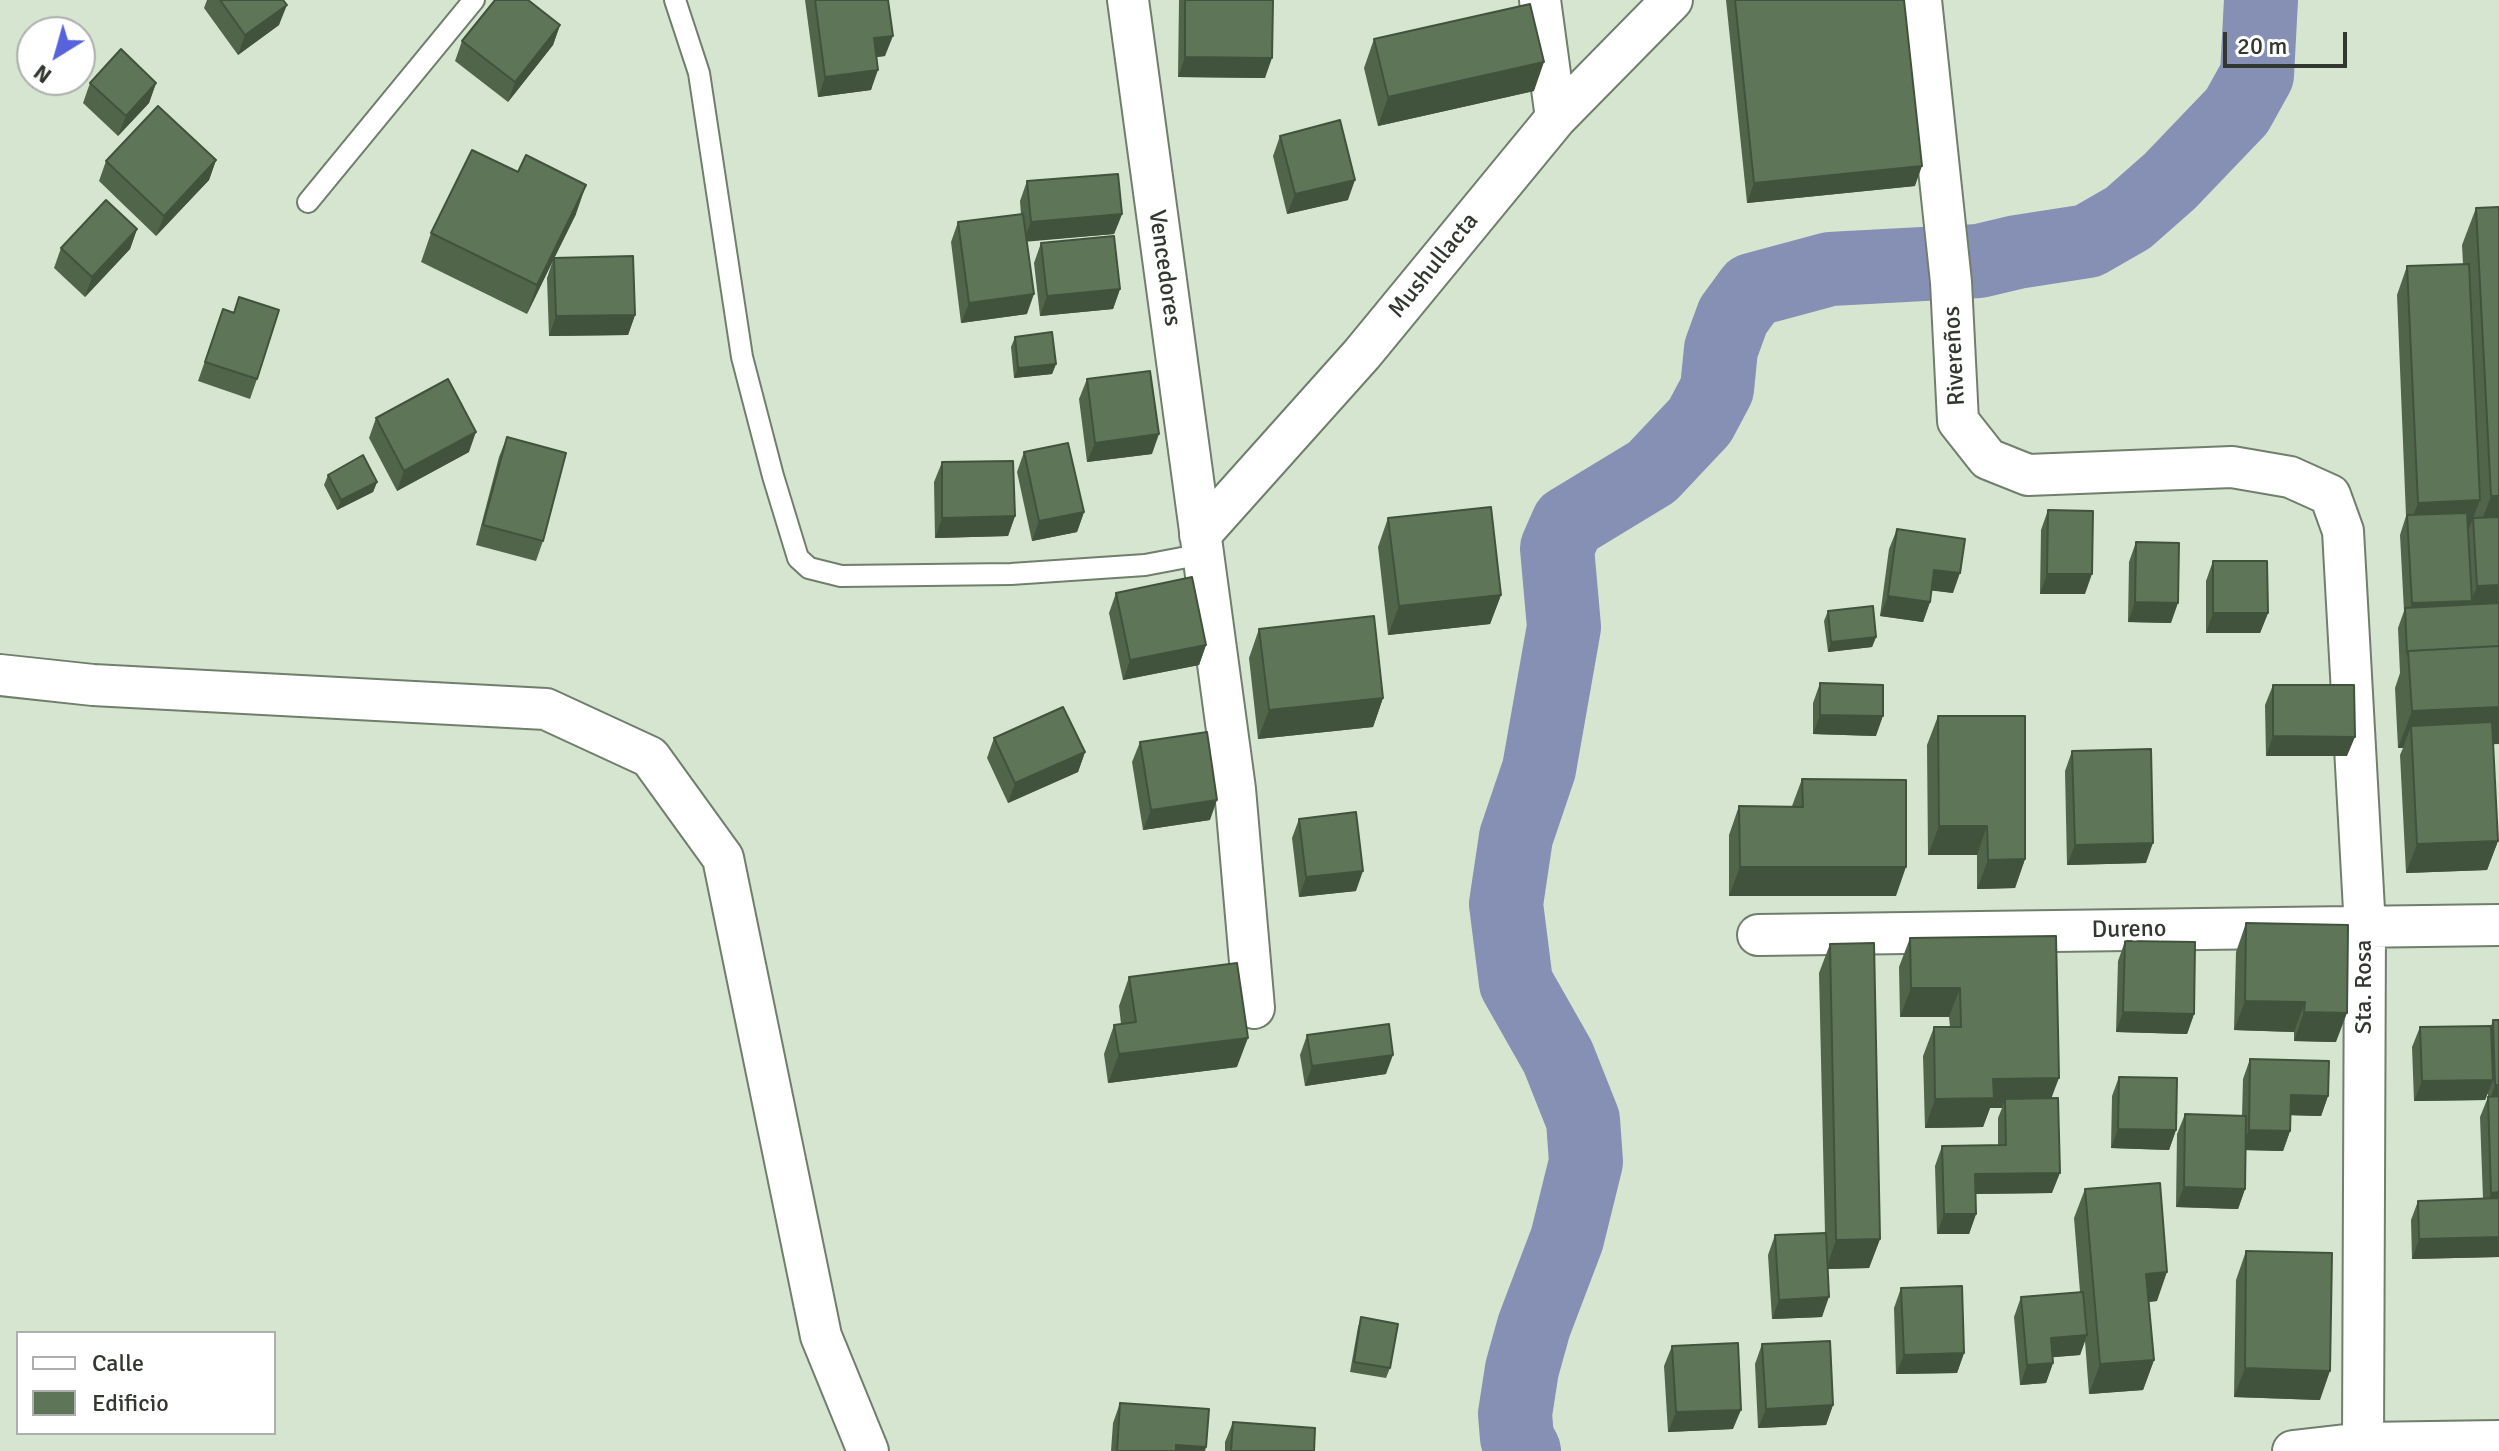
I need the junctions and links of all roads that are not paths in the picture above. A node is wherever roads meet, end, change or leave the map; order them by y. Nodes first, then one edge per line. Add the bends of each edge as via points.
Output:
1 (474, 0) edge
2 (675, 0) edge
3 (1128, 0) edge
4 (1540, 0) edge
5 (1672, 0) edge
6 (1921, 0) edge
7 (1556, 118) junction
8 (308, 202) dead end
9 (2343, 531) joint
10 (1202, 545) junction
11 (0, 675) edge
12 (2499, 925) edge
13 (2365, 928) junction
14 (1758, 935) dead end
15 (1254, 1008) dead end
16 (2499, 1441) edge
17 (2363, 1443) junction
18 (868, 1451) edge
19 (2293, 1451) edge

1 - 8 lane
2 - 10 lane via 699,73 742,357 798,558 809,568 841,576 1011,574 1145,565
3 - 10 street, Vencedores
4 - 7 street
5 - 7 street, Mushullacta
6 - 9 street, Rivereños via 1951,282 1958,421 1988,459 2028,475 2232,467 2290,477 2330,495
7 - 10 street, Mushullacta
9 - 13 street, Sta. Rosa
10 - 15 street, Vencedores via 1235,789
11 - 18 street via 93,685 546,709 650,757 723,858 821,1336
12 - 13 street, Dureno
13 - 14 street, Dureno
13 - 17 street, Sta. Rosa
16 - 17 street
17 - 19 street

